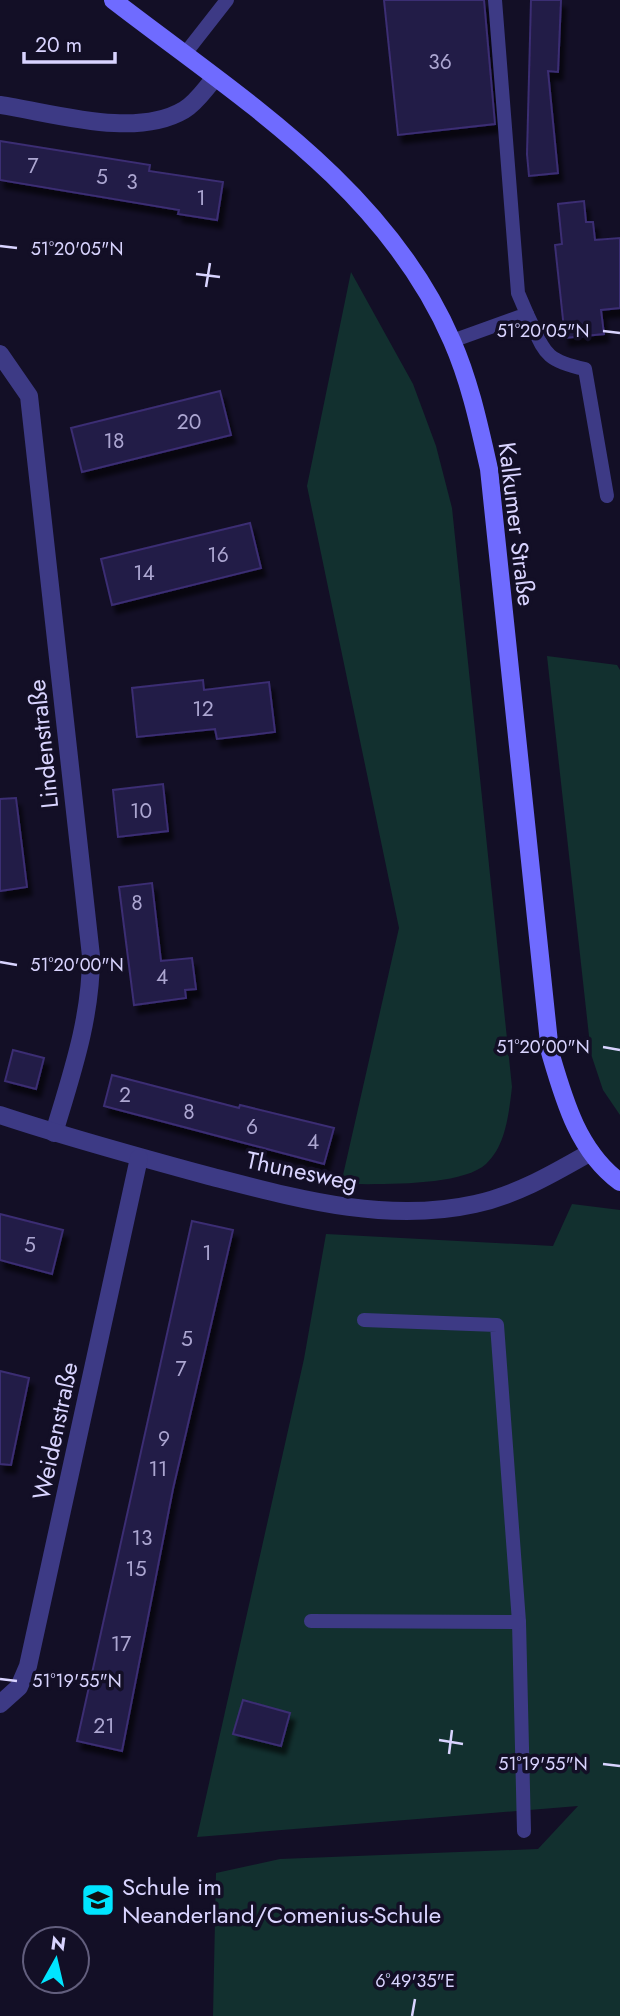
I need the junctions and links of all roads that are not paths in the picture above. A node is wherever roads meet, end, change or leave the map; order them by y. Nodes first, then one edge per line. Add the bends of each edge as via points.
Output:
1 (113, 0) edge
2 (227, 0) edge
3 (495, 0) edge
4 (184, 55) junction
5 (214, 79) junction
6 (0, 105) edge
7 (527, 314) junction
8 (452, 341) junction
9 (0, 355) edge
10 (607, 496) dead end
11 (0, 1115) edge
12 (54, 1133) junction
13 (590, 1152) junction
14 (139, 1158) junction
15 (620, 1182) edge
16 (364, 1320) dead end
17 (311, 1621) dead end
18 (519, 1622) junction
19 (0, 1704) edge
20 (524, 1830) dead end

1 - 4 main road, Kalkumer Straße
2 - 4 lane
3 - 7 lane via 518,293
4 - 5 main road, Kalkumer Straße
5 - 6 street via 187,108 169,118 127,125
5 - 8 main road, Kalkumer Straße via 314,155 379,220
7 - 8 lane
7 - 10 lane via 545,351 557,363 585,369
8 - 13 main road, Kalkumer Straße via 474,400 489,468 550,1052 568,1114
9 - 12 street, Lindenstraße via 29,396 91,956 85,1031
11 - 12 street, Thunesweg
12 - 14 street, Thunesweg
13 - 14 street, Thunesweg via 536,1183 476,1204 430,1210 369,1209 309,1201
13 - 15 main road, Kalkumer Straße
14 - 19 street, Weidenstraße via 29,1665 19,1688
16 - 18 lane via 497,1325
17 - 18 lane
18 - 20 lane

